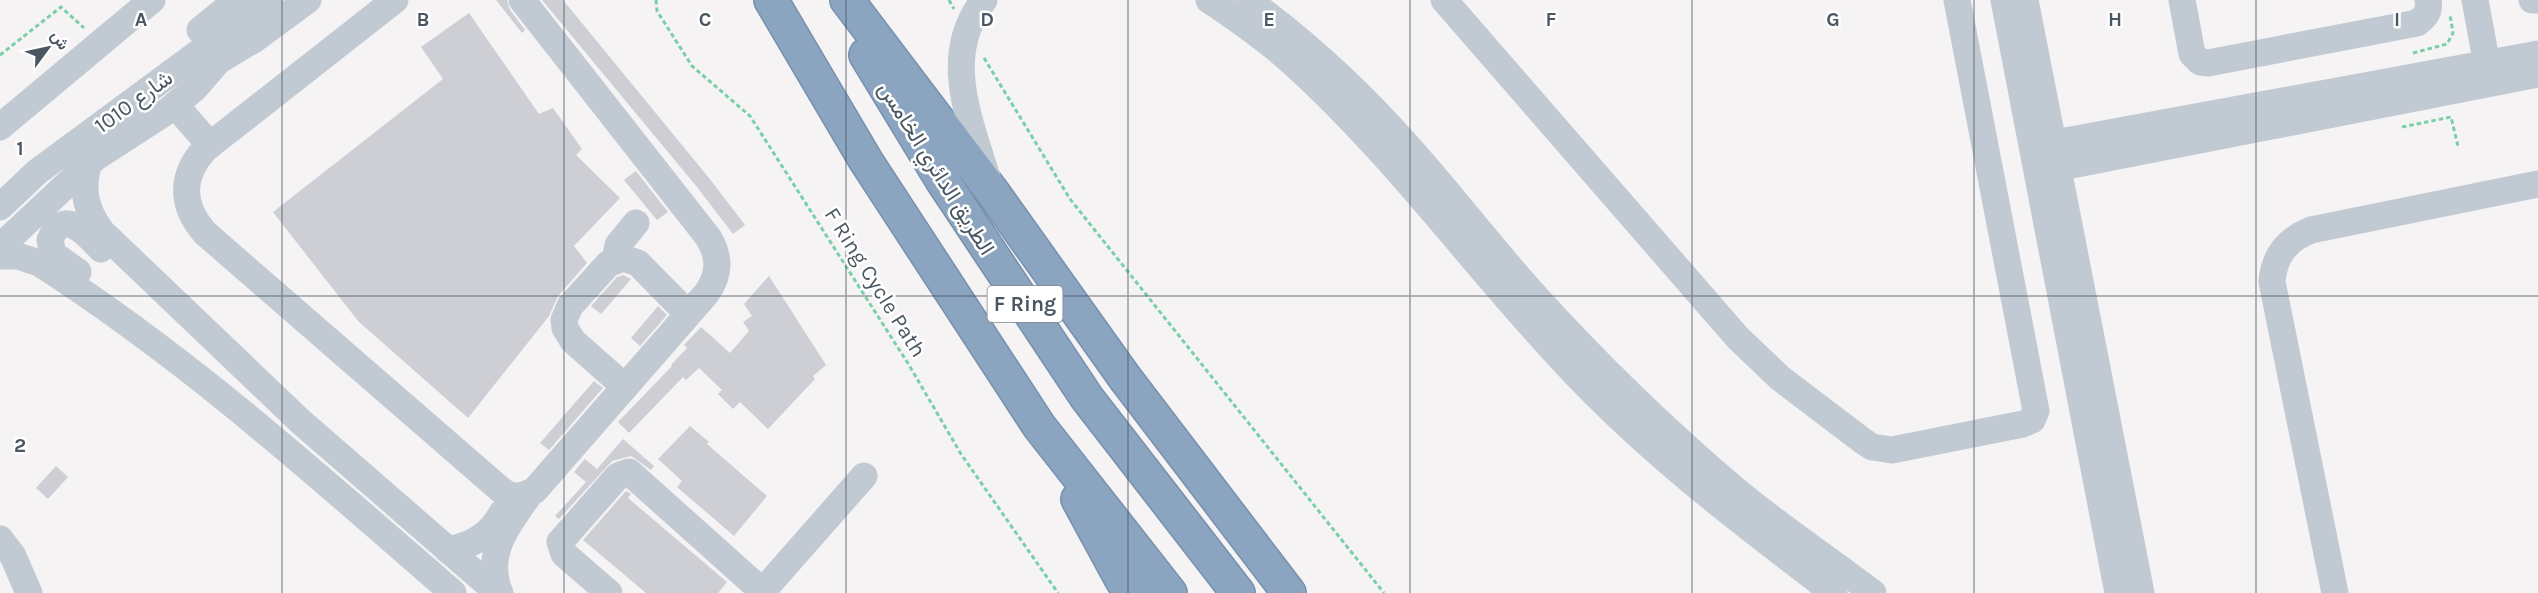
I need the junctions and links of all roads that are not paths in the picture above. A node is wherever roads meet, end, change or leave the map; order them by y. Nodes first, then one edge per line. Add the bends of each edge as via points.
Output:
1 (152, 0) edge
2 (160, 0) edge
3 (270, 0) edge
4 (308, 0) edge
5 (522, 0) edge
6 (771, 0) edge
7 (832, 0) edge
8 (848, 0) edge
9 (984, 0) edge
10 (1209, 0) edge
11 (1248, 0) edge
12 (1444, 0) edge
13 (1957, 0) edge
14 (2004, 0) edge
15 (2025, 0) edge
16 (2182, 0) edge
17 (2428, 0) edge
18 (2475, 0) edge
19 (392, 1) edge
20 (239, 11) edge
21 (101, 42) junction
22 (2538, 54) edge
23 (220, 59) junction
24 (2489, 73) junction
25 (2538, 74) edge
26 (175, 105) junction
27 (0, 127) edge
28 (210, 145) junction
29 (88, 165) junction
30 (2044, 165) junction
31 (2538, 184) edge
32 (991, 190) junction
33 (1996, 200) junction
34 (0, 207) edge
35 (636, 223) dead end
36 (0, 247) edge
37 (0, 256) edge
38 (615, 260) junction
39 (688, 314) junction
40 (257, 382) junction
41 (625, 387) junction
42 (233, 403) junction
43 (1039, 426) junction
44 (864, 476) dead end
45 (521, 494) junction
46 (0, 539) edge
47 (448, 550) junction
48 (761, 592) edge
49 (29, 593) edge
50 (453, 593) edge
51 (499, 593) edge
52 (609, 593) edge
53 (1132, 593) edge
54 (1170, 593) edge
55 (1238, 593) edge
56 (1289, 593) edge
57 (1833, 593) edge
58 (1873, 593) edge
59 (2118, 593) edge
60 (2141, 593) edge
61 (2336, 593) edge

1 - 21 street
2 - 21 street
3 - 20 street, شارع 1010
4 - 23 street
5 - 39 street via 713,245 716,276
6 - 43 highway, F Ring via 867,162
7 - 55 highway, الطريق الدائري الخامس / F Ring via 942,180 1088,398
8 - 32 highway
9 - 32 street via 967,30 961,58 961,87
10 - 57 street via 1294,64 1337,105 1565,363 1647,444 1735,519
11 - 58 street via 1364,101 1538,299 1668,430 1733,488
12 - 33 street via 1738,338 1780,378 1872,447 1902,448 2023,424 2035,416
13 - 33 street
14 - 30 street
15 - 30 street
16 - 17 street via 2192,54 2200,62 2208,63 2417,23 2426,17
18 - 24 street
19 - 28 street
20 - 23 street
20 - 34 street, شارع 1010 via 36,172
21 - 27 street
22 - 24 street
23 - 26 street
24 - 25 street
24 - 30 street
26 - 28 street
26 - 29 street
28 - 45 street via 196,159 186,184 186,198 196,223 501,490
29 - 36 street
29 - 40 street via 84,188 95,222
30 - 33 street
30 - 59 street
30 - 60 street
31 - 61 street via 2311,230 2290,240 2276,259 2272,282
32 - 56 highway via 1125,378
35 - 38 street via 618,245
37 - 42 street via 18,256 39,263 119,317
38 - 39 street via 623,258 638,263
38 - 41 street via 570,306 565,328 573,341
39 - 41 street
40 - 42 street via 175,320 84,230 71,224 57,228 50,240 58,259 161,333
40 - 47 street
41 - 45 street
42 - 50 street
43 - 53 highway
43 - 54 highway, F Ring
44 - 48 street
45 - 47 street via 488,533 463,547
45 - 51 street via 495,552 494,574
46 - 49 street via 13,556
47 - 51 street
48 - 52 street via 630,472 618,476 560,542 564,554

